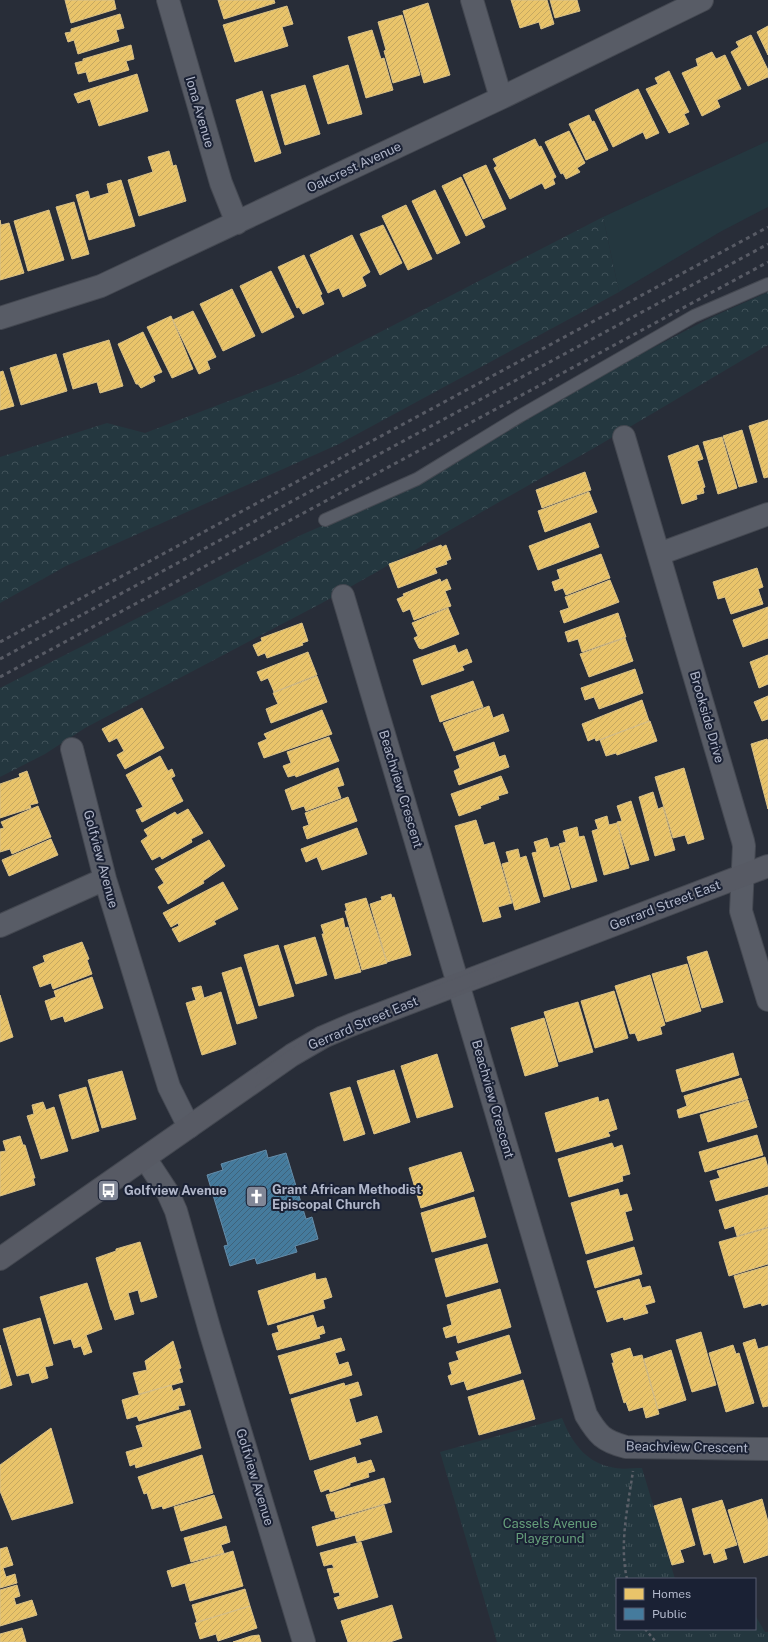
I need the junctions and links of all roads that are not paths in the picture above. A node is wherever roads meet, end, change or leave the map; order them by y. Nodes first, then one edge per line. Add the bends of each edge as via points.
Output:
1 (168, 0) edge
2 (472, 0) edge
3 (702, 0) edge
4 (501, 98) junction
5 (237, 223) junction
6 (768, 284) edge
7 (0, 318) edge
8 (624, 437) dead end
9 (768, 514) edge
10 (325, 520) dead end
11 (659, 554) junction
12 (343, 596) dead end
13 (72, 749) dead end
14 (768, 866) edge
15 (743, 876) junction
16 (105, 879) junction
17 (0, 926) edge
18 (459, 984) junction
19 (768, 1000) edge
20 (189, 1127) junction
21 (145, 1158) junction
22 (0, 1259) edge
23 (768, 1449) edge
24 (304, 1642) edge

1 - 5 street, Iona Avenue via 221,183
2 - 4 street
3 - 4 street, Oakcrest Avenue
4 - 5 street, Oakcrest Avenue
5 - 7 street, Oakcrest Avenue via 101,286
6 - 10 lane via 694,316 417,479
8 - 11 street, Brookside Drive
9 - 11 street
11 - 15 street, Brookside Drive via 743,841
12 - 18 street, Beachview Crescent
13 - 16 street, Golfview Avenue
14 - 15 main road, Gerrard Street East
15 - 18 main road, Gerrard Street East
15 - 19 street, Brookside Drive via 741,911
16 - 17 street
16 - 20 street, Golfview Avenue via 172,1096
18 - 20 main road, Gerrard Street East via 323,1037 292,1055
18 - 23 street, Beachview Crescent via 580,1397 596,1433 626,1447
20 - 21 main road, Gerrard Street East
21 - 22 main road, Gerrard Street East
21 - 24 street, Golfview Avenue via 168,1193 176,1211

